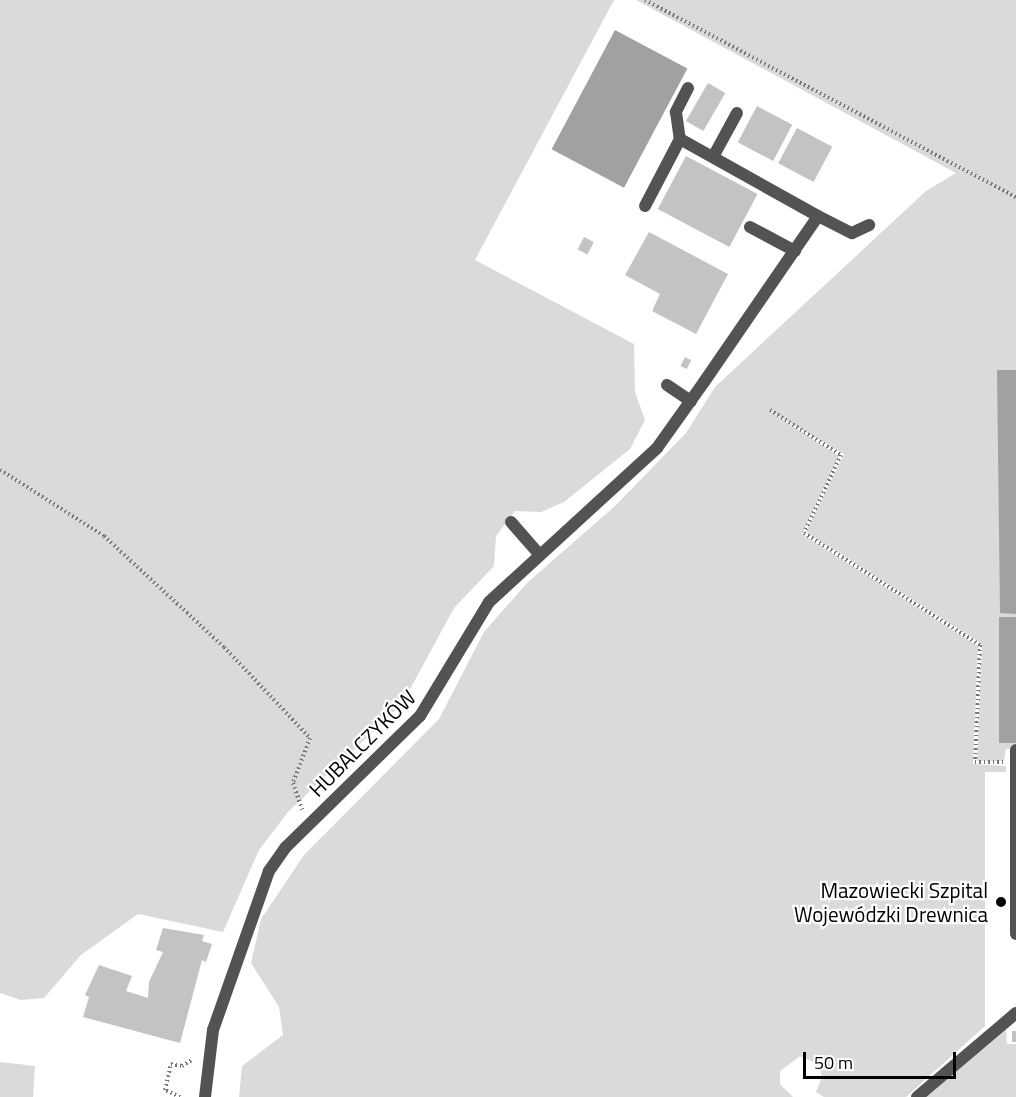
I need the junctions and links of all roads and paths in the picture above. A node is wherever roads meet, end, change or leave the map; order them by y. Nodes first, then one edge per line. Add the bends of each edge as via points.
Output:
1 (645, 0) edge
2 (688, 88) dead end
3 (737, 112) dead end
4 (680, 139) junction
5 (713, 157) junction
6 (1016, 197) edge
7 (645, 206) dead end
8 (818, 216) junction
9 (868, 225) dead end
10 (750, 226) dead end
11 (795, 251) junction
12 (667, 385) dead end
13 (691, 401) junction
14 (770, 410) dead end
15 (0, 470) edge
16 (510, 522) dead end
17 (538, 553) junction
18 (1016, 750) edge
19 (1016, 762) edge
20 (1016, 787) edge
21 (303, 812) dead end
22 (1016, 934) edge
23 (1016, 1013) edge
24 (196, 1047) dead end
25 (180, 1097) edge
26 (205, 1097) edge
27 (917, 1097) edge

1 - 6 path
2 - 4 street via 676,112
3 - 5 street
4 - 5 street
4 - 7 street
5 - 8 street
8 - 9 street via 852,233
8 - 11 street, HUBALCZYKÓW
10 - 11 street
11 - 13 street, HUBALCZYKÓW
12 - 13 street
13 - 17 street, HUBALCZYKÓW via 657,448
14 - 19 path via 841,455 804,533 980,645 975,762
15 - 21 path via 104,536 224,647 310,738 293,783
16 - 17 street
17 - 26 street, HUBALCZYKÓW via 474,621 420,716 286,847 268,871 213,1030
18 - 19 street
19 - 20 street
20 - 22 street
23 - 27 street
24 - 25 path via 187,1065 171,1064 165,1090

